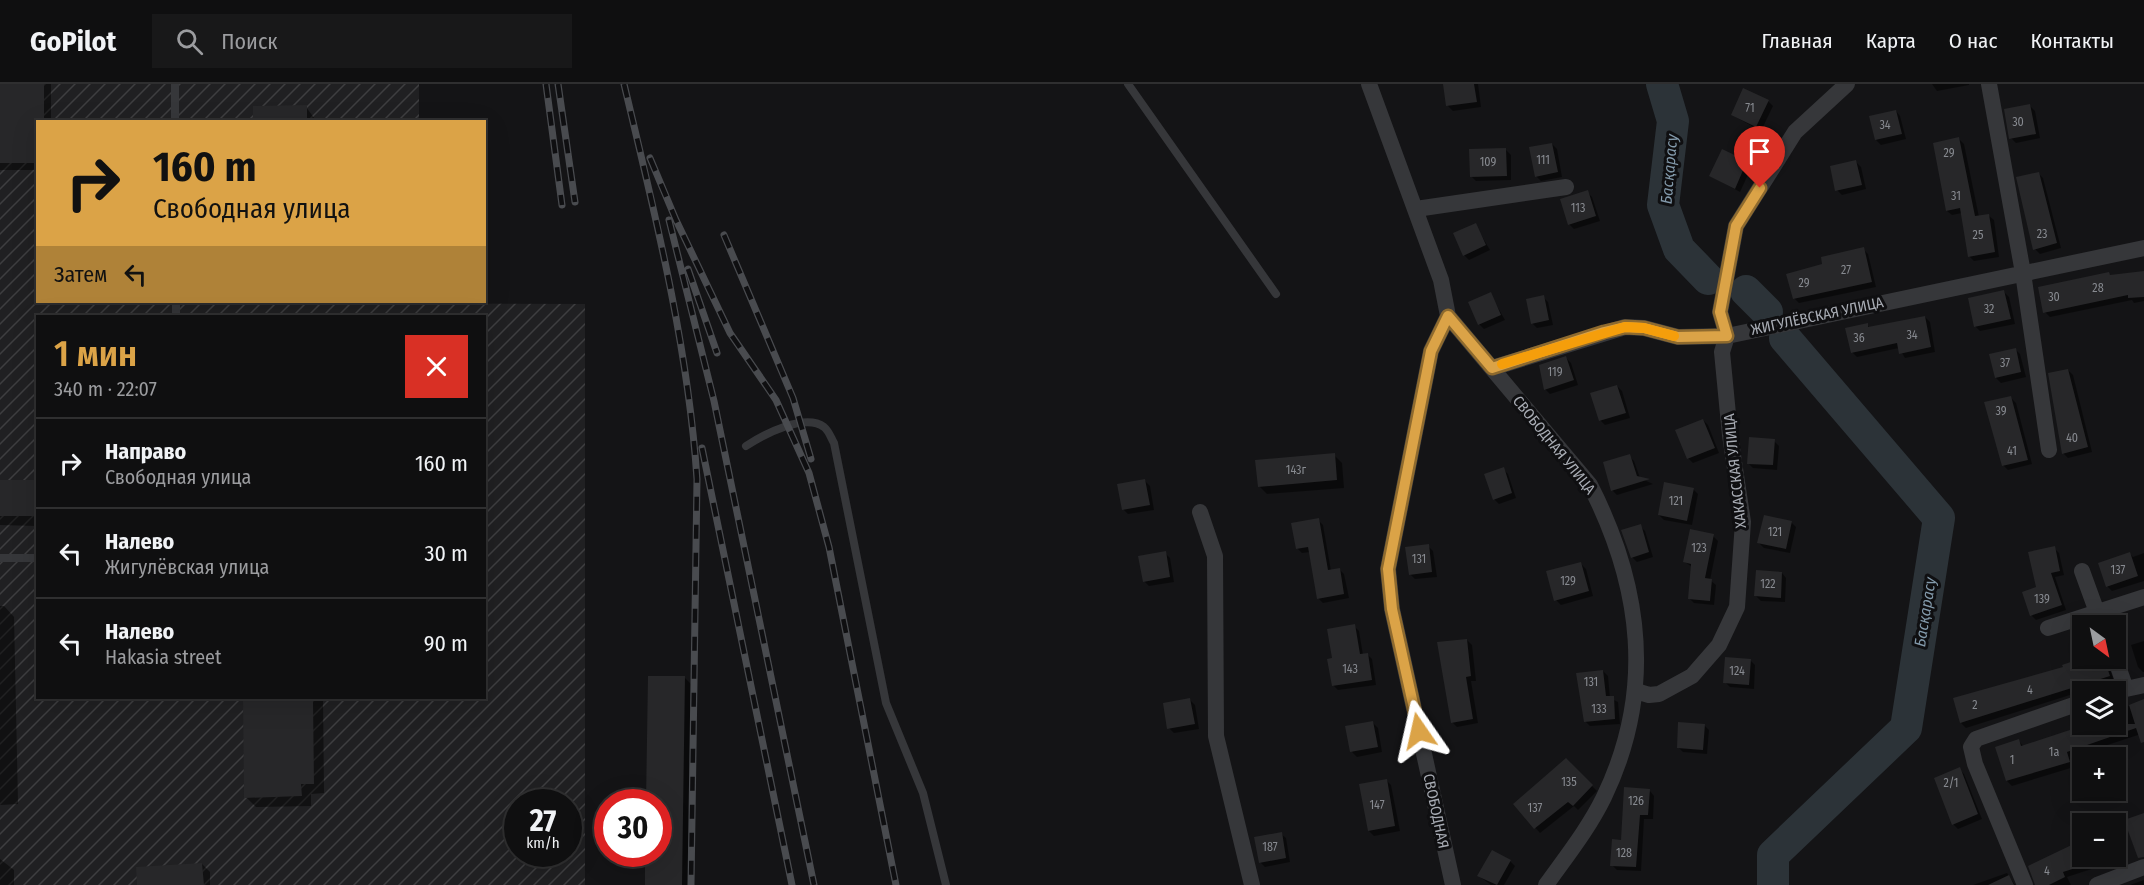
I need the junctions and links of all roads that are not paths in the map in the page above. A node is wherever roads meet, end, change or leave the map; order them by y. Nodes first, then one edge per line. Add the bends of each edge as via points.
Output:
1 (175, 84) edge
2 (1128, 84) edge
3 (1369, 84) edge
4 (1847, 84) edge
5 (1989, 84) edge
6 (175, 120) edge
7 (1566, 187) dead end
8 (1416, 209) junction
9 (2144, 248) edge
10 (2023, 273) junction
11 (1276, 294) dead end
12 (1448, 316) junction
13 (1727, 336) junction
14 (1492, 368) junction
15 (746, 446) dead end
16 (2049, 450) dead end
17 (1200, 512) dead end
18 (0, 558) edge
19 (36, 558) edge
20 (2082, 571) dead end
21 (2144, 597) edge
22 (2099, 615) edge
23 (2106, 615) edge
24 (2072, 623) edge
25 (2048, 628) dead end
26 (2144, 685) edge
27 (2126, 689) edge
28 (1636, 691) junction
29 (2072, 705) edge
30 (2144, 867) edge
31 (946, 885) edge
32 (1252, 885) edge
33 (1453, 885) edge
34 (1546, 885) edge
35 (2025, 885) edge
36 (2097, 885) edge

1 - 6 lane
2 - 11 lane
3 - 8 street, СВОБОДНАЯ УЛИЦА
4 - 13 street, ХАКАССКАЯ УЛИЦА via 1795,132 1736,226 1720,312
5 - 10 street
7 - 8 street
8 - 12 street, СВОБОДНАЯ УЛИЦА via 1441,280
9 - 10 street, ЖИГУЛЁВСКАЯ УЛИЦА
10 - 13 street, ЖИГУЛЁВСКАЯ УЛИЦА
10 - 16 street
12 - 14 street, СВОБОДНАЯ УЛИЦА
12 - 33 street, СВОБОДНАЯ via 1431,351 1388,569 1392,609
13 - 14 street, ЖИГУЛЁВСКАЯ УЛИЦА via 1678,337 1625,327
13 - 28 street, ХАКАССКАЯ УЛИЦА via 1722,352 1743,522 1737,607 1719,645 1692,676 1659,694
14 - 28 street, СВОБОДНАЯ УЛИЦА via 1590,484 1604,513 1623,568 1637,641
15 - 31 lane via 769,431 812,422 826,428 834,443 886,703 922,793
17 - 32 street via 1215,556 1216,736
18 - 19 lane
20 - 22 street
21 - 23 street
24 - 25 street
26 - 27 street
28 - 34 street, СВОБОДНАЯ УЛИЦА via 1620,759 1603,799
29 - 35 street via 1976,739 1971,747
30 - 36 street

